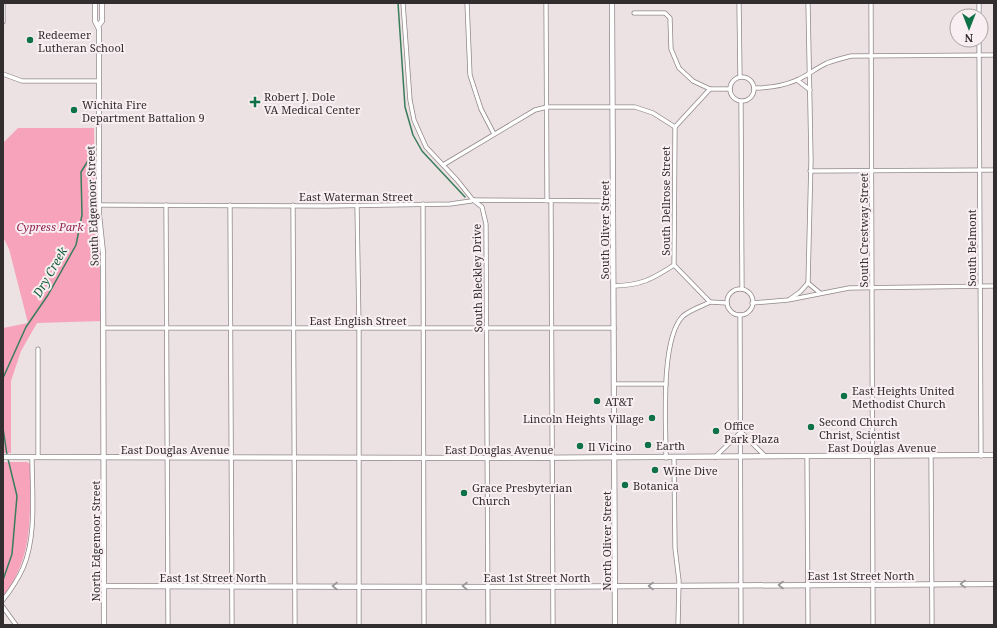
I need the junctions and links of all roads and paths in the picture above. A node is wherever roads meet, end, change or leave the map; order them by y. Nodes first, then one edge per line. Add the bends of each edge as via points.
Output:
1 (3, 3) edge
2 (95, 3) edge
3 (102, 3) edge
4 (403, 3) edge
5 (467, 3) edge
6 (546, 3) edge
7 (612, 3) edge
8 (739, 3) edge
9 (808, 3) edge
10 (871, 3) edge
11 (634, 13) dead end
12 (3, 22) edge
13 (98, 26) junction
14 (979, 48) edge
15 (979, 55) junction
16 (994, 55) edge
17 (871, 56) junction
18 (3, 74) edge
19 (810, 74) junction
20 (740, 78) junction
21 (797, 80) junction
22 (99, 81) junction
23 (730, 88) junction
24 (754, 88) junction
25 (710, 89) junction
26 (810, 90) junction
27 (741, 102) junction
28 (612, 106) junction
29 (547, 107) junction
30 (675, 127) junction
31 (494, 134) junction
32 (443, 165) junction
33 (994, 170) edge
34 (810, 171) junction
35 (872, 171) junction
36 (980, 171) junction
37 (473, 200) junction
38 (549, 201) junction
39 (613, 201) junction
40 (423, 204) junction
41 (99, 205) junction
42 (166, 205) junction
43 (230, 205) junction
44 (294, 205) junction
45 (357, 205) junction
46 (674, 265) junction
47 (808, 282) junction
48 (614, 286) junction
49 (994, 286) edge
50 (872, 287) junction
51 (980, 287) junction
52 (742, 289) junction
53 (820, 293) junction
54 (788, 300) junction
55 (710, 302) junction
56 (727, 303) junction
57 (752, 303) junction
58 (740, 314) junction
59 (103, 328) junction
60 (167, 328) junction
61 (423, 328) junction
62 (487, 328) junction
63 (550, 328) junction
64 (614, 328) junction
65 (230, 329) junction
66 (294, 329) junction
67 (359, 329) junction
68 (38, 349) dead end
69 (614, 384) junction
70 (666, 384) junction
71 (741, 432) junction
72 (873, 456) junction
73 (931, 456) junction
74 (981, 456) junction
75 (994, 456) edge
76 (4, 457) edge
77 (32, 457) junction
78 (38, 457) junction
79 (168, 457) junction
80 (715, 457) junction
81 (740, 457) junction
82 (765, 457) junction
83 (807, 457) junction
84 (104, 458) junction
85 (231, 458) junction
86 (295, 458) junction
87 (359, 458) junction
88 (424, 458) junction
89 (487, 458) junction
90 (552, 458) junction
91 (615, 458) junction
92 (666, 458) junction
93 (674, 458) junction
94 (872, 584) junction
95 (932, 584) junction
96 (994, 584) edge
97 (741, 585) junction
98 (808, 585) junction
99 (104, 586) junction
100 (168, 586) junction
101 (232, 586) junction
102 (295, 586) junction
103 (360, 586) junction
104 (424, 586) junction
105 (488, 586) junction
106 (552, 586) junction
107 (615, 586) junction
108 (678, 586) junction
109 (3, 600) edge
110 (3, 607) edge
111 (16, 625) edge
112 (104, 625) edge
113 (168, 625) edge
114 (232, 625) edge
115 (295, 625) edge
116 (359, 625) edge
117 (424, 625) edge
118 (488, 625) edge
119 (553, 625) edge
120 (615, 625) edge
121 (678, 625) edge
122 (741, 625) edge
123 (808, 625) edge
124 (873, 625) edge
125 (932, 625) edge

1 - 12 street
2 - 13 main road, South Edgemoor Street via 95,21
3 - 13 main road, South Edgemoor Street via 102,21
4 - 32 street, South Bleckley Drive via 410,100 414,120 426,147
5 - 31 street via 470,75 481,109
6 - 29 street
7 - 28 main road, South Oliver Street
8 - 20 street
9 - 19 street
10 - 17 street, South Crestway Street
11 - 25 street via 668,15 671,49 679,68 693,81
13 - 22 main road, South Edgemoor Street
14 - 15 street, South Belmont
15 - 16 street
15 - 17 street
15 - 36 street, South Belmont
17 - 19 street via 837,59
17 - 35 street, South Crestway Street
18 - 22 street via 22,81
19 - 21 street
19 - 26 street
20 - 23 street via 732,81
20 - 24 street via 747,78
21 - 24 street via 776,87
21 - 26 street
22 - 41 main road, South Edgemoor Street
23 - 25 street
23 - 27 street via 732,96
24 - 27 street via 751,97
25 - 30 street
26 - 34 street
27 - 52 street
28 - 29 street
28 - 30 street via 643,109
28 - 39 main road, South Oliver Street
29 - 31 street via 535,110
29 - 38 street
30 - 46 street, South Dellrose Street
31 - 32 street
32 - 37 street, South Bleckley Drive
33 - 36 street
34 - 35 street
34 - 47 street
35 - 36 street
35 - 50 street, South Crestway Street
36 - 51 street, South Belmont
37 - 38 street, East Waterman Street
37 - 40 street, East Waterman Street via 450,204
37 - 62 street, South Bleckley Drive via 482,207 486,224
38 - 39 street, East Waterman Street
38 - 63 street
39 - 48 main road, South Oliver Street
40 - 45 street, East Waterman Street
40 - 61 street
41 - 42 street, East Waterman Street
41 - 59 main road, South Edgemoor Street via 103,253
42 - 43 street, East Waterman Street
42 - 60 street
43 - 44 street, East Waterman Street
43 - 65 street
44 - 45 street, East Waterman Street
44 - 66 street
45 - 67 street
46 - 48 street via 645,282
46 - 55 street, South Dellrose Street
47 - 53 street
47 - 54 street via 800,292
48 - 64 main road, South Oliver Street
49 - 51 street
50 - 51 street
50 - 53 street
50 - 72 street, South Crestway Street
51 - 74 street, South Belmont
52 - 56 street via 732,292
52 - 57 street via 750,295
53 - 54 street
54 - 57 street
55 - 56 street
55 - 70 street via 683,317 672,336
56 - 58 street via 730,311
57 - 58 street via 748,312
58 - 71 street
59 - 60 street, East English Street
59 - 84 main road, South Edgemoor Street
60 - 65 street, East English Street
60 - 79 street
61 - 62 street, East English Street
61 - 67 street, East English Street
61 - 88 street
62 - 63 street, East English Street
62 - 89 street, South Bleckley Drive
63 - 64 street, East English Street
63 - 90 street
64 - 69 main road, South Oliver Street
65 - 66 street, East English Street
65 - 85 street
66 - 67 street, East English Street
66 - 86 street
67 - 87 street
68 - 78 street
69 - 70 street
69 - 91 main road, South Oliver Street
70 - 92 street
71 - 80 street
71 - 81 street
71 - 82 street
72 - 73 main road, East Douglas Avenue
72 - 83 main road, East Douglas Avenue
72 - 94 street, South Crestway Street
73 - 74 main road, East Douglas Avenue
73 - 95 street
74 - 75 main road, East Douglas Avenue
76 - 77 main road, East Douglas Avenue
77 - 78 main road, East Douglas Avenue
77 - 109 street via 31,541 23,568
78 - 84 main road, East Douglas Avenue
79 - 84 main road, East Douglas Avenue
79 - 85 main road, East Douglas Avenue
79 - 100 street
80 - 81 main road, East Douglas Avenue
80 - 93 main road, East Douglas Avenue
81 - 82 main road, East Douglas Avenue
81 - 97 street
82 - 83 main road, East Douglas Avenue
83 - 98 street
84 - 99 main road, North Edgemoor Street
85 - 86 main road, East Douglas Avenue
85 - 101 street
86 - 87 main road, East Douglas Avenue
86 - 102 street
87 - 88 main road, East Douglas Avenue
87 - 103 street
88 - 89 main road, East Douglas Avenue
88 - 104 street
89 - 90 main road, East Douglas Avenue
89 - 105 street, South Bleckley Drive
90 - 91 main road, East Douglas Avenue
90 - 106 street
91 - 92 main road, East Douglas Avenue
91 - 107 main road, North Oliver Street
92 - 93 main road, East Douglas Avenue
93 - 108 street
94 - 95 main road, East 1st Street North
94 - 98 main road, East 1st Street North
94 - 124 street, South Crestway Street
96 -> 95 main road, East 1st Street North
95 - 125 street
98 -> 97 main road, East 1st Street North
97 - 108 main road, East 1st Street North
97 - 122 street
98 - 123 street
99 - 100 main road, East 1st Street North
99 - 112 main road, North Edgemoor Street
100 - 101 main road, East 1st Street North
100 - 113 street
101 - 102 main road, East 1st Street North
101 - 114 street
103 -> 102 main road, East 1st Street North
102 - 115 street
103 - 104 main road, East 1st Street North
103 - 116 street
105 -> 104 main road, East 1st Street North
104 - 117 street
105 - 106 main road, East 1st Street North
105 - 118 street, South Bleckley Drive
106 - 107 main road, East 1st Street North
106 - 119 street
108 -> 107 main road, East 1st Street North
107 - 120 main road, North Oliver Street
108 - 121 street
110 - 111 street

